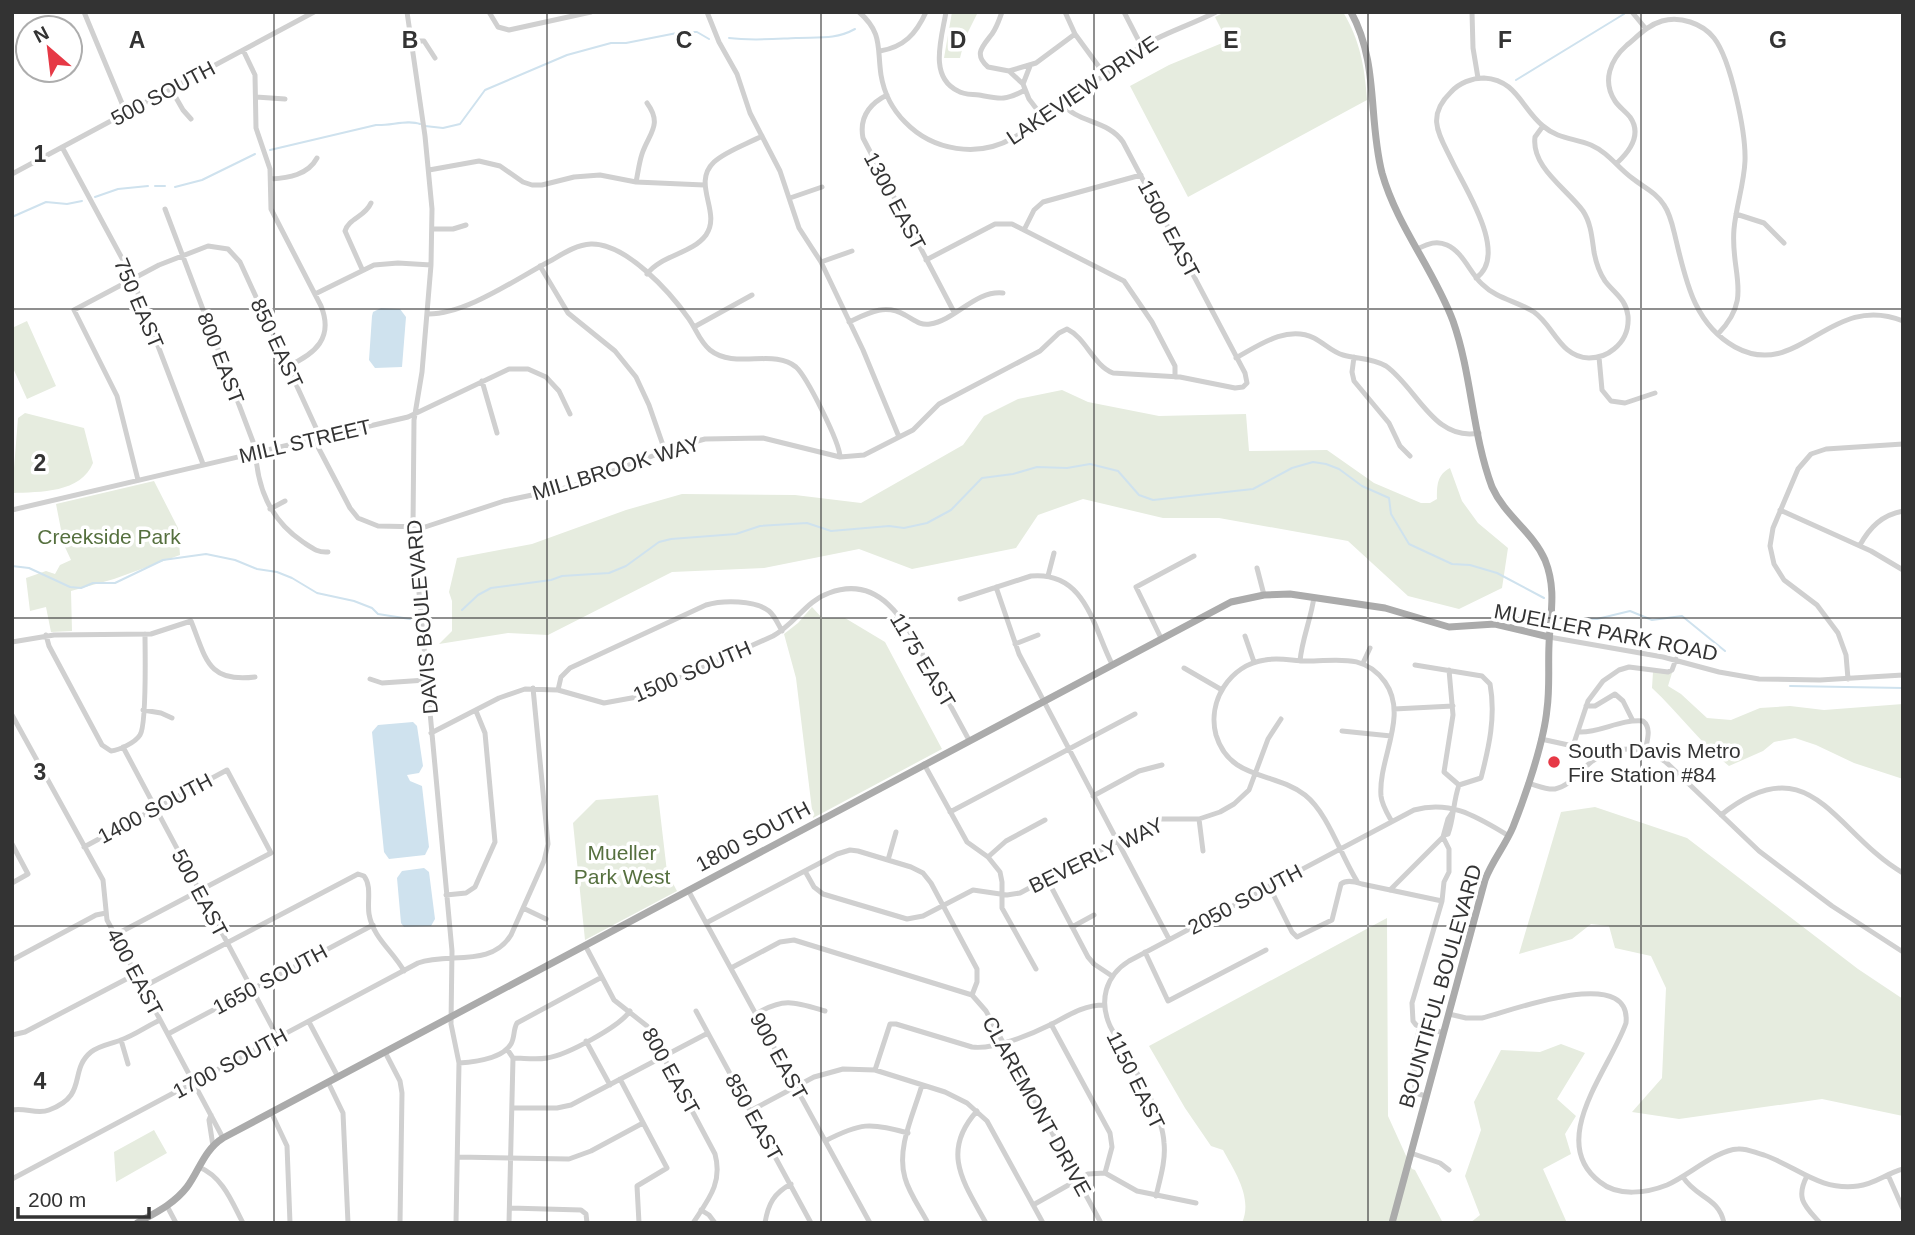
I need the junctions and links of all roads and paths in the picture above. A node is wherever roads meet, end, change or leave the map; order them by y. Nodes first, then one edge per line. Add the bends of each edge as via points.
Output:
1 (84, 12) edge
2 (314, 12) edge
3 (407, 12) edge
4 (489, 12) edge
5 (591, 12) edge
6 (707, 12) edge
7 (859, 12) edge
8 (926, 12) edge
9 (946, 12) edge
10 (1002, 12) edge
11 (1065, 12) edge
12 (1124, 12) edge
13 (1216, 12) edge
14 (1351, 12) edge
15 (1472, 12) edge
16 (1632, 12) edge
17 (1646, 29) junction
18 (1075, 34) junction
19 (411, 41) junction
20 (1142, 47) junction
21 (243, 50) junction
22 (880, 51) junction
23 (435, 58) dead end
24 (1030, 65) junction
25 (1009, 71) junction
26 (1105, 75) junction
27 (1479, 78) junction
28 (1024, 87) junction
29 (171, 89) junction
30 (887, 95) junction
31 (256, 97) junction
32 (285, 99) dead end
33 (1061, 102) junction
34 (647, 103) dead end
35 (127, 113) junction
36 (1042, 116) junction
37 (191, 119) dead end
38 (1543, 126) junction
39 (762, 136) junction
40 (62, 147) junction
41 (317, 158) dead end
42 (1617, 163) junction
43 (429, 170) junction
44 (12, 174) edge
45 (1141, 175) junction
46 (271, 179) junction
47 (636, 182) junction
48 (704, 185) junction
49 (822, 187) dead end
50 (790, 198) junction
51 (371, 203) dead end
52 (165, 209) dead end
53 (1736, 214) junction
54 (466, 225) dead end
55 (432, 229) junction
56 (1024, 230) junction
57 (1784, 243) dead end
58 (1417, 249) junction
59 (852, 251) dead end
60 (183, 256) junction
61 (926, 260) junction
62 (821, 262) junction
63 (430, 265) junction
64 (540, 265) junction
65 (362, 269) junction
66 (647, 274) junction
67 (1476, 278) junction
68 (132, 279) junction
69 (1003, 293) dead end
70 (315, 294) junction
71 (752, 296) dead end
72 (954, 312) junction
73 (426, 314) junction
74 (1903, 321) edge
75 (849, 322) junction
76 (694, 327) junction
77 (1718, 334) junction
78 (1354, 357) junction
79 (1599, 357) junction
80 (1236, 358) junction
81 (288, 366) junction
82 (1175, 377) junction
83 (482, 381) junction
84 (1246, 385) joint
85 (1655, 393) dead end
86 (415, 414) junction
87 (570, 414) dead end
88 (497, 433) dead end
89 (1479, 433) junction
90 (899, 437) junction
91 (317, 438) junction
92 (1903, 444) edge
93 (665, 451) junction
94 (256, 452) junction
95 (1410, 456) dead end
96 (840, 457) junction
97 (203, 464) junction
98 (138, 480) junction
99 (285, 501) dead end
100 (270, 509) junction
101 (12, 510) edge
102 (1780, 510) junction
103 (1903, 511) edge
104 (413, 527) junction
105 (1860, 545) junction
106 (328, 552) dead end
107 (1054, 553) dead end
108 (1194, 555) dead end
109 (1257, 568) dead end
110 (1903, 570) edge
111 (1048, 576) junction
112 (996, 587) junction
113 (865, 591) joint
114 (1264, 595) junction
115 (1314, 597) junction
116 (960, 599) dead end
117 (782, 631) junction
118 (145, 634) junction
119 (46, 635) junction
120 (1038, 635) dead end
121 (1245, 636) dead end
122 (1549, 637) junction
123 (1161, 638) junction
124 (14, 639) edge
125 (1015, 644) junction
126 (1370, 648) dead end
127 (1676, 659) junction
128 (1300, 661) junction
129 (1254, 662) junction
130 (1363, 663) junction
131 (1112, 664) junction
132 (1415, 665) dead end
133 (1184, 668) dead end
134 (1449, 670) junction
135 (1903, 675) edge
136 (255, 677) dead end
137 (370, 679) dead end
138 (1848, 679) junction
139 (426, 680) junction
140 (533, 688) junction
141 (558, 690) junction
142 (1222, 690) junction
143 (1043, 701) junction
144 (1453, 706) junction
145 (1586, 706) junction
146 (1394, 709) junction
147 (144, 710) junction
148 (476, 710) junction
149 (1135, 714) dead end
150 (12, 715) edge
151 (172, 718) dead end
152 (1281, 719) dead end
153 (1633, 721) junction
154 (1342, 731) dead end
155 (1579, 732) junction
156 (431, 733) junction
157 (1391, 736) junction
158 (1541, 739) junction
159 (969, 740) junction
160 (123, 747) junction
161 (1068, 749) junction
162 (1645, 751) junction
163 (925, 764) junction
164 (1162, 765) dead end
165 (1255, 774) junction
166 (1527, 783) junction
167 (1459, 785) junction
168 (1093, 796) junction
169 (155, 808) junction
170 (1453, 810) junction
171 (950, 812) junction
172 (1721, 816) junction
173 (1199, 819) junction
174 (1045, 820) dead end
175 (1391, 820) junction
176 (896, 832) dead end
177 (1444, 836) junction
178 (1508, 836) junction
179 (1118, 841) junction
180 (12, 845) edge
181 (84, 846) junction
182 (1339, 848) junction
183 (1203, 851) dead end
184 (988, 857) junction
185 (888, 860) junction
186 (805, 871) junction
187 (1903, 873) edge
188 (1404, 878) junction
189 (1046, 879) junction
190 (1357, 881) junction
191 (12, 883) edge
192 (1269, 886) junction
193 (688, 890) junction
194 (1391, 890) junction
195 (199, 891) junction
196 (1401, 893) junction
197 (1002, 894) junction
198 (446, 895) junction
199 (1442, 901) junction
200 (943, 905) junction
201 (523, 908) junction
202 (106, 913) junction
203 (1094, 915) dead end
204 (546, 919) dead end
205 (706, 923) junction
206 (373, 925) junction
207 (1072, 927) junction
208 (115, 935) junction
209 (1169, 939) junction
210 (227, 943) junction
211 (585, 945) junction
212 (1266, 950) dead end
213 (1903, 951) edge
214 (1145, 952) junction
215 (452, 958) junction
216 (12, 960) edge
217 (731, 968) junction
218 (1036, 969) dead end
219 (404, 971) junction
220 (136, 974) junction
221 (1112, 976) junction
222 (602, 977) junction
223 (143, 987) junction
224 (251, 989) junction
225 (972, 995) junction
226 (1104, 1005) junction
227 (630, 1011) junction
228 (696, 1011) dead end
229 (825, 1011) dead end
230 (756, 1014) junction
231 (1449, 1014) junction
232 (451, 1017) junction
233 (160, 1020) junction
234 (309, 1022) junction
235 (1051, 1024) junction
236 (1420, 1027) junction
237 (708, 1033) junction
238 (1444, 1033) junction
239 (168, 1034) junction
240 (12, 1035) edge
241 (278, 1038) junction
242 (121, 1040) junction
243 (586, 1041) junction
244 (1003, 1042) junction
245 (506, 1049) junction
246 (385, 1052) junction
247 (664, 1056) junction
248 (513, 1058) junction
249 (459, 1063) junction
250 (128, 1064) dead end
251 (875, 1070) junction
252 (338, 1077) junction
253 (620, 1079) junction
254 (328, 1082) junction
255 (194, 1083) junction
256 (610, 1085) junction
257 (922, 1085) junction
258 (795, 1086) junction
259 (1426, 1096) junction
260 (512, 1108) junction
261 (12, 1110) edge
262 (750, 1111) junction
263 (977, 1111) junction
264 (271, 1112) junction
265 (211, 1115) junction
266 (643, 1123) junction
267 (908, 1133) junction
268 (223, 1138) junction
269 (825, 1141) junction
270 (213, 1146) junction
271 (1411, 1153) junction
272 (458, 1157) junction
273 (511, 1158) junction
274 (199, 1167) junction
275 (1903, 1169) edge
276 (1449, 1170) dead end
277 (1105, 1173) junction
278 (1888, 1175) junction
279 (1807, 1176) junction
280 (1683, 1177) junction
281 (12, 1179) edge
282 (1078, 1180) junction
283 (790, 1184) junction
284 (1156, 1196) junction
285 (1196, 1203) dead end
286 (1033, 1205) junction
287 (167, 1206) junction
288 (510, 1208) junction
289 (1903, 1209) edge
290 (701, 1210) junction
291 (137, 1223) edge
292 (176, 1223) edge
293 (243, 1223) edge
294 (290, 1223) edge
295 (348, 1223) edge
296 (400, 1223) edge
297 (456, 1223) edge
298 (509, 1223) edge
299 (587, 1223) edge
300 (639, 1223) edge
301 (693, 1223) edge
302 (715, 1223) edge
303 (765, 1223) edge
304 (811, 1223) edge
305 (870, 1223) edge
306 (928, 1223) edge
307 (986, 1223) edge
308 (1043, 1223) edge
309 (1101, 1223) edge
310 (1392, 1223) edge
311 (1724, 1223) edge
312 (1820, 1223) edge

1 - 35 street
2 - 21 street, 500 SOUTH
3 - 19 street, DAVIS BOULEVARD
4 - 5 street via 496,25 506,30
6 - 39 street
7 - 22 street, LAKEVIEW DRIVE via 876,33
8 - 22 street via 907,41
9 - 28 street via 939,62 950,87 1002,100
10 - 25 street via 979,55 988,67
11 - 18 street
12 - 20 street
13 - 20 street, LAKEVIEW DRIVE
14 - 58 main road, BOUNTIFUL BOULEVARD via 1370,62 1383,177
15 - 27 street
16 - 17 street
17 - 42 street via 1618,53 1609,69 1611,94 1634,129 1632,145
17 - 53 street via 1663,21 1683,20 1702,27 1719,46 1744,144
18 - 24 street
18 - 26 street
19 - 23 street via 424,41
19 - 43 street, DAVIS BOULEVARD
20 - 26 street, LAKEVIEW DRIVE
21 - 29 street, 500 SOUTH
21 - 31 street via 255,75
22 - 30 street, LAKEVIEW DRIVE
24 - 25 street
24 - 28 street
25 - 28 street
26 - 33 street, LAKEVIEW DRIVE
27 - 38 street via 1497,80 1513,89
27 - 67 street via 1450,92 1437,123 1441,142 1487,238 1487,264
28 - 36 street
29 - 35 street, 500 SOUTH
29 - 37 street
30 - 36 street, LAKEVIEW DRIVE via 916,131 957,148 1005,142
30 - 61 street, 1300 EAST via 866,112 863,138
31 - 32 street
31 - 46 street via 256,133
33 - 36 street, LAKEVIEW DRIVE
33 - 45 street, 1500 EAST via 1076,116 1116,134
34 - 47 street via 655,123
35 - 40 street, 500 SOUTH
38 - 42 street via 1596,148
38 - 79 street via 1535,137 1538,157 1583,212 1597,267 1627,310 1622,340
39 - 48 street via 717,160
39 - 50 street
40 - 44 street, 500 SOUTH
40 - 68 street, 750 EAST
41 - 46 street via 295,176
42 - 77 street via 1666,208 1692,299
43 - 47 street via 479,161 500,166 531,185 590,175
43 - 55 street, DAVIS BOULEVARD
45 - 56 street via 1043,202
45 - 80 street, 1500 EAST
46 - 70 street via 272,213
47 - 48 street
48 - 66 street via 711,218 705,235
49 - 50 street
50 - 62 street via 799,228
51 - 65 street via 345,231
52 - 60 street, 800 EAST
53 - 57 street via 1764,223
53 - 77 street via 1733,248 1739,299
54 - 55 street
55 - 63 street, DAVIS BOULEVARD
56 - 61 street via 1009,223 995,224
56 - 82 street via 1124,281 1152,322 1175,366
58 - 67 street via 1431,242 1449,245
58 - 89 main road, BOUNTIFUL BOULEVARD via 1454,324
59 - 62 street
60 - 68 street
60 - 81 street, 850 EAST via 213,246 232,251
60 - 94 street, 800 EAST
61 - 72 street, 1300 EAST
62 - 75 street
63 - 65 street via 389,262
63 - 73 street, DAVIS BOULEVARD
64 - 66 street via 575,247 595,244 622,253
64 - 73 street via 489,296
64 - 93 street via 568,313 615,351 636,377
65 - 70 street
66 - 76 street via 673,298
67 - 79 street via 1493,293 1538,315 1573,354
68 - 97 street, 750 EAST
68 - 98 street via 74,310 117,396
69 - 72 street via 985,296
70 - 81 street via 325,320 322,339 310,355
71 - 76 street
72 - 75 street via 927,325 885,309
73 - 86 street, DAVIS BOULEVARD
74 - 77 street via 1883,316 1847,318 1770,356 1752,354
75 - 90 street
76 - 96 street via 705,345 723,357 782,360 796,368 837,441
78 - 80 street via 1307,336 1290,334
78 - 89 street via 1390,368 1447,429 1462,435
78 - 95 street via 1354,381
79 - 85 street via 1602,390 1611,401 1625,403
80 - 84 street, 1500 EAST
81 - 91 street, 850 EAST
82 - 84 street, MILLBROOK WAY via 1235,388
82 - 90 street, MILLBROOK WAY via 1111,373 1067,329 1037,352 939,404 919,426
83 - 86 street, MILL STREET
83 - 87 street, MILL STREET via 509,369 534,370 551,381
83 - 88 street
86 - 91 street, MILL STREET
86 - 104 street, DAVIS BOULEVARD
89 - 122 main road, BOUNTIFUL BOULEVARD via 1494,493 1546,562 1553,598
90 - 96 street, MILLBROOK WAY via 864,455
91 - 94 street, MILL STREET
91 - 104 street, MILLBROOK WAY via 317,447 358,518 373,525
92 - 102 street via 1815,451 1801,463
93 - 96 street, MILLBROOK WAY via 714,438 758,438
93 - 104 street, MILLBROOK WAY via 570,486 504,501 436,525
94 - 97 street, MILL STREET
94 - 100 street, 800 EAST
97 - 98 street, MILL STREET
98 - 101 street, MILL STREET
99 - 100 street
100 - 106 street, 800 EAST via 290,533 319,552
102 - 105 street
102 - 138 street via 1771,537 1774,564 1784,580 1817,605 1838,634
103 - 105 street via 1878,521
104 - 139 street, DAVIS BOULEVARD
105 - 110 street
107 - 111 street
108 - 123 street via 1136,587
109 - 114 street
111 - 112 street via 1031,576
111 - 131 street via 1068,586 1085,603
112 - 116 street
112 - 125 street
113 - 117 street, 1500 SOUTH via 825,594
113 - 159 street, 1175 EAST via 886,602 904,621
114 - 115 main road, MUELLER PARK ROAD
114 - 123 main road, 1800 SOUTH via 1231,602
115 - 122 main road, MUELLER PARK ROAD via 1385,608 1450,627 1495,624
115 - 128 street
117 - 141 street, 1500 SOUTH via 637,697 604,703
117 - 141 street via 772,614 759,606 706,605 570,668 561,677
118 - 119 street
118 - 136 street via 191,621 217,672 229,678
118 - 147 street
119 - 124 street
119 - 160 street via 102,745 111,751
120 - 125 street
121 - 129 street
122 - 127 street, MUELLER PARK ROAD
122 - 158 main road, BOUNTIFUL BOULEVARD via 1548,702
123 - 131 main road, 1800 SOUTH
125 - 143 street
126 - 130 street
127 - 138 street, MUELLER PARK ROAD via 1759,679
127 - 145 street via 1667,673 1635,667 1619,670 1598,685
128 - 129 street
128 - 130 street
129 - 142 street via 1235,673
130 - 146 street via 1385,683
131 - 143 main road, 1800 SOUTH
132 - 134 street
133 - 142 street
134 - 144 street
134 - 167 street via 1482,676 1491,687 1492,726 1481,778
135 - 138 street, MUELLER PARK ROAD
137 - 139 street via 382,683
139 - 156 street, DAVIS BOULEVARD
140 - 141 street, 1500 SOUTH
140 - 148 street, 1500 SOUTH
140 - 201 street, 1700 SOUTH via 548,844
142 - 165 street via 1214,716 1218,739 1233,763
143 - 159 main road, 1800 SOUTH
143 - 161 street
144 - 146 street
144 - 167 street via 1444,772
145 - 153 street via 1615,694
145 - 155 street
146 - 157 street
147 - 151 street
147 - 160 street via 140,735
148 - 156 street, 1500 SOUTH
148 - 198 street via 485,733 495,842 475,887
149 - 161 street
150 - 181 street, 400 EAST
152 - 165 street, BEVERLY WAY
153 - 155 street
153 - 162 street via 1647,724
154 - 157 street
155 - 158 street via 1571,746
156 - 198 street, DAVIS BOULEVARD
157 - 175 street via 1381,796
158 - 166 main road, BOUNTIFUL BOULEVARD
159 - 163 main road, 1800 SOUTH
160 - 169 street, 500 EAST
161 - 168 street
161 - 171 street
162 - 166 street via 1608,752 1555,789
162 - 172 street via 1668,764
163 - 171 street
163 - 193 main road, 1800 SOUTH
164 - 168 street via 1139,771
165 - 173 street, BEVERLY WAY via 1239,801
165 - 182 street via 1309,798
166 - 178 main road, BOUNTIFUL BOULEVARD
167 - 170 street
168 - 179 street
169 - 181 street, 1400 SOUTH
169 - 195 street, 500 EAST
169 - 195 street, 1400 SOUTH via 227,770 271,853
170 - 175 street, 2050 SOUTH via 1422,808
170 - 177 street
170 - 178 street, 2050 SOUTH via 1476,816
171 - 184 street via 967,842
172 - 187 street via 1758,791 1783,788 1801,792 1825,806 1872,851
172 - 213 street via 1803,885
173 - 179 street, BEVERLY WAY via 1159,819
173 - 183 street
174 - 184 street via 1006,841
175 - 182 street, 2050 SOUTH
176 - 185 street
177 - 188 street
177 - 199 street via 1449,873
178 - 231 main road, BOUNTIFUL BOULEVARD via 1485,880
179 - 189 street, BEVERLY WAY
179 - 209 street
180 - 191 street via 28,874
181 - 202 street, 400 EAST via 104,882
182 - 190 street
182 - 192 street, 2050 SOUTH
184 - 197 street via 1001,877
185 - 186 street via 850,850
185 - 200 street via 923,873
186 - 200 street, BEVERLY WAY via 823,894 899,918 919,917
186 - 205 street
188 - 194 street
188 - 196 street
189 - 197 street, BEVERLY WAY via 1020,892
189 - 207 street
190 - 192 street via 1341,884 1332,920 1297,937
190 - 194 street
192 - 209 street, 2050 SOUTH
193 - 205 street, 900 EAST
193 - 211 main road, 1800 SOUTH
194 - 196 street
195 - 208 street
195 - 210 street, 500 EAST
196 - 199 street
197 - 200 street, BEVERLY WAY via 973,890
197 - 218 street via 1004,912
198 - 215 street, DAVIS BOULEVARD
199 - 236 street via 1412,998 1413,1021
200 - 225 street via 977,969
201 - 204 street
201 - 215 street, 1700 SOUTH via 511,935 499,948 483,956
202 - 208 street, 400 EAST
202 - 216 street
203 - 207 street
205 - 217 street, 900 EAST
206 - 210 street via 367,879 360,874
206 - 219 street
206 - 224 street, 1650 SOUTH
207 - 221 street via 1091,960
208 - 220 street, 400 EAST
209 - 214 street, 2050 SOUTH
210 - 223 street
210 - 224 street, 500 EAST
211 - 222 street, 800 EAST
211 - 232 main road, 1800 SOUTH
212 - 214 street via 1168,1001
214 - 221 street, 2050 SOUTH
215 - 219 street, 1700 SOUTH via 423,961
215 - 232 street, DAVIS BOULEVARD
217 - 225 street, CLAREMONT DRIVE via 780,942 794,940
217 - 230 street, 900 EAST
219 - 234 street, 1700 SOUTH
220 - 223 street, 400 EAST
220 - 240 street
221 - 226 street
222 - 227 street, 800 EAST via 614,1000
222 - 245 street via 517,1023
223 - 233 street, 400 EAST
224 - 239 street, 1650 SOUTH
224 - 241 street, 500 EAST
225 - 244 street, CLAREMONT DRIVE
226 - 235 street via 1085,1007
226 - 284 street, 1150 EAST via 1110,1026 1161,1126 1164,1157
227 - 243 street via 620,1023
227 - 247 street, 800 EAST via 645,1023
228 - 237 street, 850 EAST
229 - 230 street via 787,1001
230 - 258 street, 900 EAST
231 - 238 main road, BOUNTIFUL BOULEVARD
231 - 280 street via 1482,1018 1580,994 1605,994 1620,1000 1626,1023 1581,1121 1581,1158 1599,1182 1618,1190 1637,1192
232 - 246 main road, 1800 SOUTH
232 - 249 street, DAVIS BOULEVARD
233 - 239 street, 400 EAST
233 - 242 street
234 - 241 street, 1700 SOUTH
234 - 252 street
235 - 244 street
235 - 277 street via 1110,1133 1112,1147
236 - 238 street
236 - 259 street via 1414,1050 1415,1093
237 - 247 street
237 - 262 street, 850 EAST
238 - 259 main road, BOUNTIFUL BOULEVARD
239 - 255 street, 400 EAST
241 - 255 street, 1700 SOUTH
242 - 250 street
242 - 261 street via 87,1056 76,1089 63,1103 42,1112
243 - 248 street via 552,1057
243 - 256 street
244 - 251 street via 972,1047 890,1024
244 - 282 street, CLAREMONT DRIVE
245 - 248 street
245 - 249 street via 478,1062
246 - 252 main road, 1800 SOUTH
246 - 296 street via 402,1093
247 - 253 street
247 - 290 street, 800 EAST via 717,1160 717,1181
248 - 260 street
249 - 272 street, DAVIS BOULEVARD
251 - 257 street
251 - 258 street via 835,1070
252 - 254 main road, 1800 SOUTH
253 - 256 street
253 - 266 street
254 - 264 main road, 1800 SOUTH
254 - 295 street via 343,1113
255 - 265 street, 400 EAST
255 - 281 street, 1700 SOUTH
256 - 260 street via 564,1107
257 - 263 street via 957,1097
257 - 267 street
258 - 262 street
258 - 269 street, 900 EAST
259 - 271 main road, BOUNTIFUL BOULEVARD
260 - 273 street
262 - 283 street, 850 EAST
263 - 286 street via 991,1127
263 - 307 street via 960,1138 957,1159 961,1177
264 - 268 main road, 1800 SOUTH
264 - 294 street via 287,1146
265 - 268 street, 400 EAST
265 - 270 street, 400 EAST
266 - 273 street via 577,1157
266 - 300 street via 667,1168 637,1186
267 - 269 street via 866,1124
267 - 306 street via 902,1158 904,1175
268 - 270 main road, 1800 SOUTH
269 - 305 street, 900 EAST
270 - 274 main road, 1800 SOUTH
271 - 276 street
271 - 310 main road, BOUNTIFUL BOULEVARD
272 - 273 street
272 - 297 street, DAVIS BOULEVARD
273 - 288 street
274 - 287 main road, 1800 SOUTH
274 - 293 street via 219,1180
275 - 278 street
277 - 282 street
277 - 284 street
278 - 279 street via 1853,1187 1825,1185
278 - 289 street
279 - 280 street via 1779,1161 1737,1149
279 - 312 street via 1801,1196
280 - 311 street via 1718,1206
282 - 286 street
282 - 309 street, CLAREMONT DRIVE
283 - 303 street via 772,1199
283 - 304 street, 850 EAST
284 - 285 street
286 - 308 street
287 - 291 main road, 1800 SOUTH
287 - 292 street
288 - 298 street
288 - 299 street via 584,1212
290 - 301 street, 800 EAST
290 - 302 street

